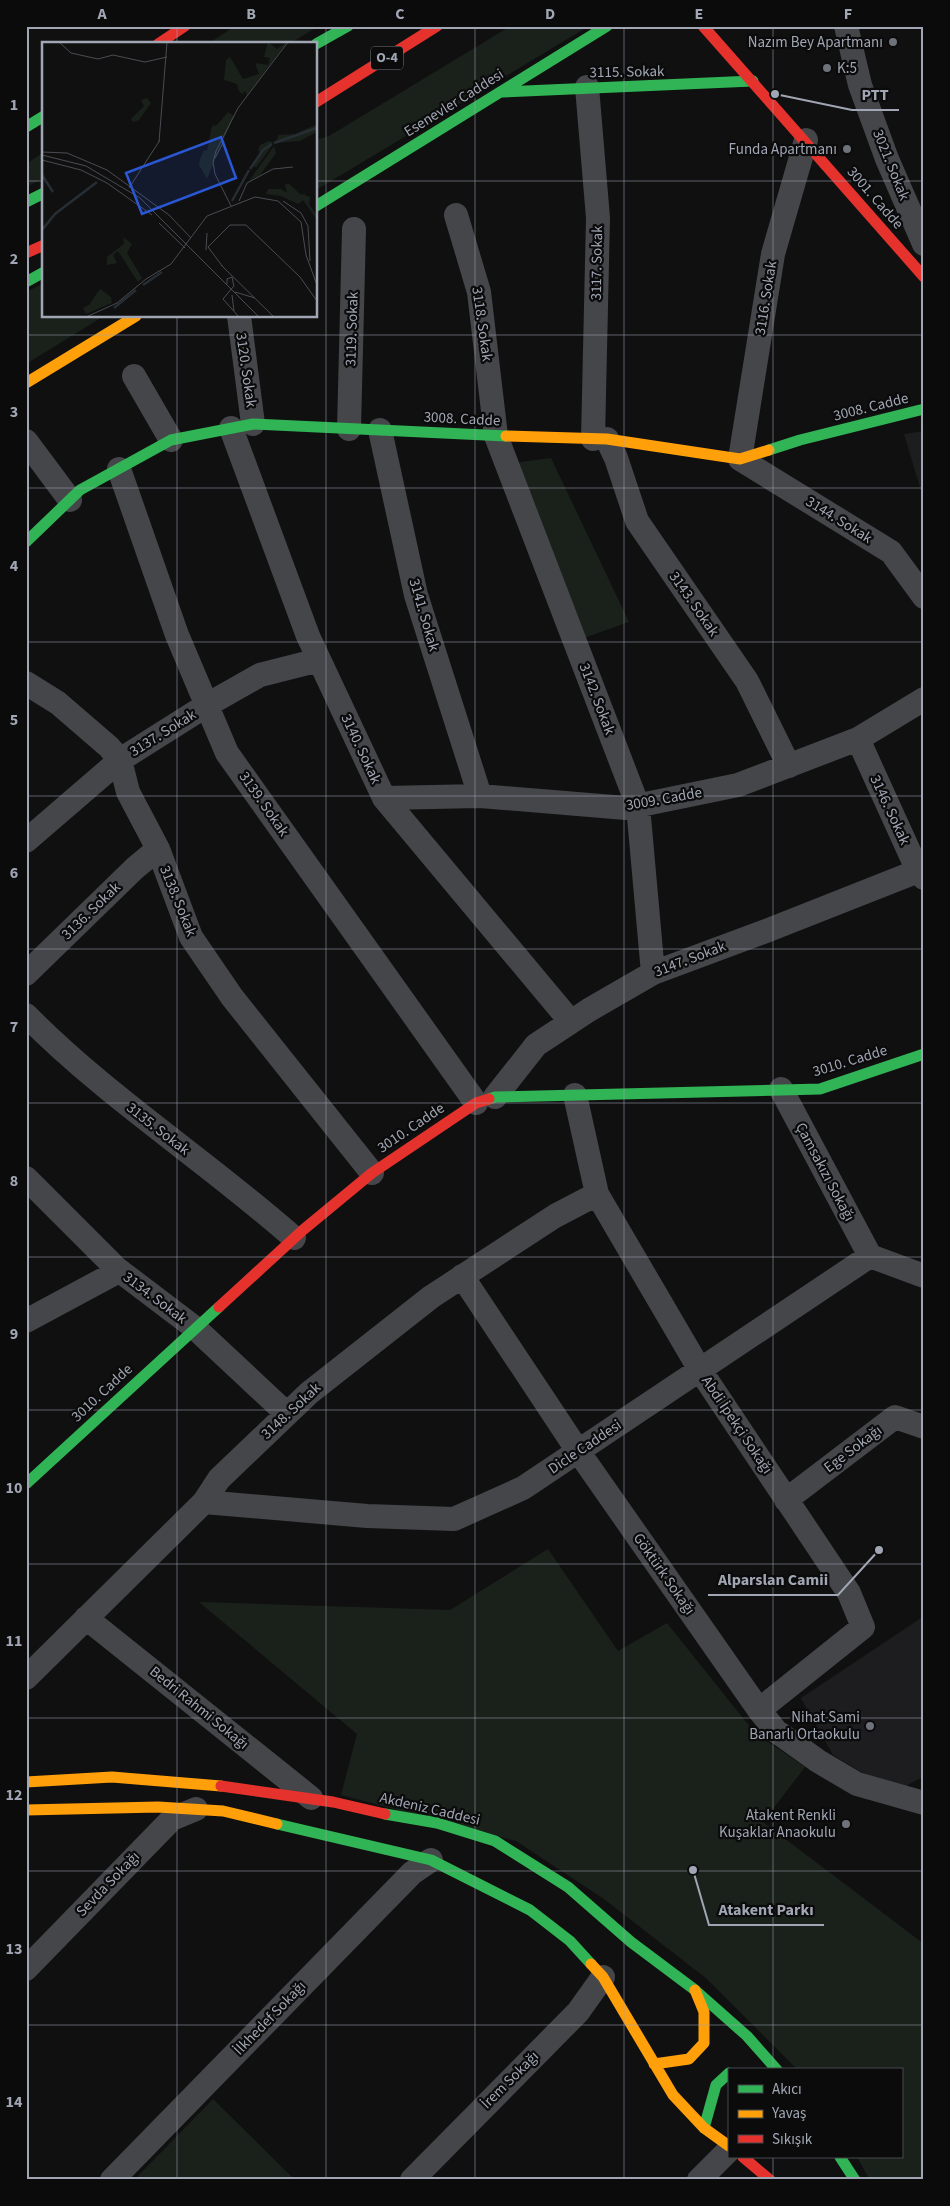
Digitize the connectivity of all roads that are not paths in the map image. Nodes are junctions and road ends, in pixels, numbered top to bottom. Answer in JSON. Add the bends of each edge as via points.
{"nodes":[{"id":1,"x":185,"y":26,"type":"edge"},
{"id":2,"x":343,"y":26,"type":"edge"},
{"id":3,"x":348,"y":26,"type":"edge"},
{"id":4,"x":437,"y":26,"type":"edge"},
{"id":5,"x":607,"y":26,"type":"edge"},
{"id":6,"x":703,"y":26,"type":"edge"},
{"id":7,"x":850,"y":27,"type":"edge"},
{"id":8,"x":161,"y":42,"type":"edge"},
{"id":9,"x":319,"y":43,"type":"edge"},
{"id":10,"x":753,"y":81,"type":"junction"},
{"id":11,"x":587,"y":87,"type":"junction"},
{"id":12,"x":500,"y":92,"type":"junction"},
{"id":13,"x":318,"y":103,"type":"edge"},
{"id":14,"x":42,"y":117,"type":"edge"},
{"id":15,"x":26,"y":128,"type":"edge"},
{"id":16,"x":806,"y":140,"type":"junction"},
{"id":17,"x":42,"y":194,"type":"edge"},
{"id":18,"x":26,"y":202,"type":"edge"},
{"id":19,"x":318,"y":205,"type":"edge"},
{"id":20,"x":456,"y":215,"type":"dead end"},
{"id":21,"x":354,"y":229,"type":"dead end"},
{"id":22,"x":924,"y":244,"type":"edge"},
{"id":23,"x":42,"y":246,"type":"edge"},
{"id":24,"x":26,"y":254,"type":"edge"},
{"id":25,"x":42,"y":273,"type":"edge"},
{"id":26,"x":924,"y":277,"type":"edge"},
{"id":27,"x":26,"y":282,"type":"edge"},
{"id":28,"x":133,"y":318,"type":"edge"},
{"id":29,"x":238,"y":318,"type":"edge"},
{"id":30,"x":134,"y":376,"type":"dead end"},
{"id":31,"x":26,"y":382,"type":"edge"},
{"id":32,"x":924,"y":409,"type":"edge"},
{"id":33,"x":242,"y":426,"type":"junction"},
{"id":34,"x":349,"y":429,"type":"junction"},
{"id":35,"x":380,"y":430,"type":"junction"},
{"id":36,"x":496,"y":436,"type":"junction"},
{"id":37,"x":600,"y":439,"type":"junction"},
{"id":38,"x":172,"y":440,"type":"junction"},
{"id":39,"x":26,"y":441,"type":"edge"},
{"id":40,"x":740,"y":459,"type":"junction"},
{"id":41,"x":119,"y":469,"type":"junction"},
{"id":42,"x":70,"y":500,"type":"junction"},
{"id":43,"x":26,"y":542,"type":"edge"},
{"id":44,"x":924,"y":597,"type":"edge"},
{"id":45,"x":319,"y":660,"type":"junction"},
{"id":46,"x":26,"y":683,"type":"edge"},
{"id":47,"x":924,"y":699,"type":"edge"},
{"id":48,"x":207,"y":705,"type":"junction"},
{"id":49,"x":858,"y":739,"type":"junction"},
{"id":50,"x":120,"y":760,"type":"junction"},
{"id":51,"x":789,"y":766,"type":"junction"},
{"id":52,"x":480,"y":796,"type":"junction"},
{"id":53,"x":384,"y":798,"type":"junction"},
{"id":54,"x":638,"y":806,"type":"junction"},
{"id":55,"x":26,"y":841,"type":"edge"},
{"id":56,"x":158,"y":849,"type":"junction"},
{"id":57,"x":921,"y":875,"type":"edge"},
{"id":58,"x":653,"y":973,"type":"junction"},
{"id":59,"x":26,"y":974,"type":"edge"},
{"id":60,"x":26,"y":1015,"type":"edge"},
{"id":61,"x":571,"y":1022,"type":"junction"},
{"id":62,"x":924,"y":1054,"type":"edge"},
{"id":63,"x":780,"y":1089,"type":"junction"},
{"id":64,"x":575,"y":1095,"type":"junction"},
{"id":65,"x":485,"y":1100,"type":"junction"},
{"id":66,"x":372,"y":1173,"type":"junction"},
{"id":67,"x":26,"y":1178,"type":"edge"},
{"id":68,"x":597,"y":1194,"type":"junction"},
{"id":69,"x":294,"y":1238,"type":"junction"},
{"id":70,"x":870,"y":1256,"type":"junction"},
{"id":71,"x":119,"y":1271,"type":"junction"},
{"id":72,"x":462,"y":1276,"type":"junction"},
{"id":73,"x":924,"y":1276,"type":"edge"},
{"id":74,"x":26,"y":1320,"type":"edge"},
{"id":75,"x":195,"y":1328,"type":"junction"},
{"id":76,"x":700,"y":1370,"type":"junction"},
{"id":77,"x":287,"y":1414,"type":"junction"},
{"id":78,"x":924,"y":1427,"type":"edge"},
{"id":79,"x":578,"y":1451,"type":"junction"},
{"id":80,"x":26,"y":1484,"type":"edge"},
{"id":81,"x":786,"y":1500,"type":"junction"},
{"id":82,"x":204,"y":1502,"type":"junction"},
{"id":83,"x":86,"y":1618,"type":"junction"},
{"id":84,"x":26,"y":1678,"type":"edge"},
{"id":85,"x":759,"y":1710,"type":"junction"},
{"id":86,"x":26,"y":1782,"type":"edge"},
{"id":87,"x":924,"y":1787,"type":"edge"},
{"id":88,"x":899,"y":1797,"type":"junction"},
{"id":89,"x":311,"y":1798,"type":"junction"},
{"id":90,"x":924,"y":1803,"type":"edge"},
{"id":91,"x":196,"y":1809,"type":"junction"},
{"id":92,"x":26,"y":1810,"type":"edge"},
{"id":93,"x":431,"y":1860,"type":"junction"},
{"id":94,"x":26,"y":1969,"type":"edge"},
{"id":95,"x":603,"y":1977,"type":"junction"},
{"id":96,"x":695,"y":1990,"type":"junction"},
{"id":97,"x":754,"y":2063,"type":"dead end"},
{"id":98,"x":654,"y":2064,"type":"junction"},
{"id":99,"x":774,"y":2066,"type":"edge"},
{"id":100,"x":728,"y":2074,"type":"edge"},
{"id":101,"x":704,"y":2128,"type":"junction"},
{"id":102,"x":728,"y":2145,"type":"edge"},
{"id":103,"x":728,"y":2151,"type":"edge"},
{"id":104,"x":744,"y":2158,"type":"edge"},
{"id":105,"x":841,"y":2158,"type":"edge"},
{"id":106,"x":112,"y":2180,"type":"edge"},
{"id":107,"x":412,"y":2180,"type":"edge"},
{"id":108,"x":699,"y":2180,"type":"edge"},
{"id":109,"x":770,"y":2180,"type":"edge"},
{"id":110,"x":855,"y":2180,"type":"edge"}],
"edges":[{"from":1,"to":8,"type":"main road"},
{"from":2,"to":9,"type":"main road"},
{"from":3,"to":9,"type":"main road"},
{"from":4,"to":13,"type":"main road","number":"O-4"},
{"from":5,"to":12,"type":"main road","name":"Esenevler Caddesi"},
{"from":6,"to":10,"type":"main road","name":"3001. Cadde"},
{"from":7,"to":22,"type":"street","name":"3021. Sokak","via":[[860,85],[887,159]]},
{"from":10,"to":11,"type":"main road","name":"3115. Sokak"},
{"from":10,"to":16,"type":"main road","name":"3001. Cadde"},
{"from":11,"to":12,"type":"main road","name":"3115. Sokak"},
{"from":11,"to":37,"type":"street","name":"3117. Sokak","via":[[598,218]]},
{"from":12,"to":19,"type":"main road","name":"Esenevler Caddesi"},
{"from":14,"to":15,"type":"main road"},
{"from":16,"to":26,"type":"main road","name":"3001. Cadde"},
{"from":16,"to":40,"type":"street","name":"3116. Sokak","via":[[773,254]]},
{"from":17,"to":18,"type":"main road"},
{"from":20,"to":36,"type":"street","name":"3118. Sokak","via":[[479,292]]},
{"from":21,"to":34,"type":"street","name":"3119. Sokak"},
{"from":23,"to":24,"type":"main road"},
{"from":25,"to":27,"type":"main road"},
{"from":28,"to":31,"type":"main road"},
{"from":29,"to":33,"type":"street","name":"3120. Sokak"},
{"from":30,"to":38,"type":"street"},
{"from":32,"to":40,"type":"main road","name":"3008. Cadde","via":[[800,440]]},
{"from":33,"to":34,"type":"main road","name":"3008. Cadde"},
{"from":33,"to":38,"type":"main road","name":"3008. Cadde"},
{"from":33,"to":45,"type":"street","name":"3140. Sokak","via":[[308,636]]},
{"from":34,"to":35,"type":"main road","name":"3008. Cadde"},
{"from":35,"to":36,"type":"main road","name":"3008. Cadde"},
{"from":35,"to":52,"type":"street","name":"3141. Sokak","via":[[416,595]]},
{"from":36,"to":37,"type":"main road","name":"3008. Cadde"},
{"from":36,"to":54,"type":"street","name":"3142. Sokak"},
{"from":37,"to":40,"type":"main road","name":"3008. Cadde"},
{"from":37,"to":51,"type":"street","name":"3143. Sokak","via":[[616,458],[637,521],[747,681]]},
{"from":38,"to":41,"type":"main road","name":"3008. Cadde"},
{"from":39,"to":42,"type":"street"},
{"from":40,"to":44,"type":"street","name":"3144. Sokak","via":[[891,552]]},
{"from":41,"to":42,"type":"main road","name":"3008. Cadde","via":[[80,490]]},
{"from":41,"to":48,"type":"street","name":"3139. Sokak","via":[[177,635]]},
{"from":42,"to":43,"type":"main road","name":"3008. Cadde"},
{"from":45,"to":48,"type":"street","name":"3137. Sokak","via":[[260,675]]},
{"from":45,"to":53,"type":"street","name":"3140. Sokak"},
{"from":46,"to":50,"type":"street","name":"3138. Sokak","via":[[58,703]]},
{"from":47,"to":49,"type":"street","name":"3009. Cadde"},
{"from":48,"to":50,"type":"street","name":"3137. Sokak"},
{"from":48,"to":65,"type":"street","name":"3139. Sokak","via":[[228,752]]},
{"from":49,"to":51,"type":"street","name":"3009. Cadde"},
{"from":49,"to":57,"type":"street","name":"3146. Sokak"},
{"from":50,"to":55,"type":"street","name":"3137. Sokak"},
{"from":50,"to":56,"type":"street","name":"3138. Sokak","via":[[128,792]]},
{"from":51,"to":54,"type":"street","name":"3009. Cadde","via":[[738,785]]},
{"from":52,"to":53,"type":"street","name":"3009. Cadde"},
{"from":52,"to":54,"type":"street","name":"3009. Cadde","via":[[626,808]]},
{"from":53,"to":61,"type":"street","name":"3140. Sokak"},
{"from":54,"to":58,"type":"street","name":"3142. Sokak"},
{"from":56,"to":59,"type":"street","name":"3136. Sokak"},
{"from":56,"to":66,"type":"street","name":"3138. Sokak","via":[[191,937],[232,997]]},
{"from":57,"to":58,"type":"street","name":"3147. Sokak"},
{"from":58,"to":61,"type":"street","name":"3147. Sokak"},
{"from":60,"to":69,"type":"street","name":"3135. Sokak","via":[[128,1107],[264,1211]]},
{"from":61,"to":65,"type":"street","name":"3147. Sokak","via":[[536,1045]]},
{"from":62,"to":63,"type":"main road","name":"3010. Cadde","via":[[820,1089]]},
{"from":63,"to":64,"type":"main road","name":"3010. Cadde"},
{"from":63,"to":70,"type":"street","name":"Çamsakızı Sokağı"},
{"from":64,"to":65,"type":"main road","name":"3010. Cadde"},
{"from":64,"to":68,"type":"street","name":"Abdi İpekçi Sokağı"},
{"from":65,"to":66,"type":"main road","name":"3010. Cadde"},
{"from":66,"to":69,"type":"main road","name":"3010. Cadde"},
{"from":67,"to":71,"type":"street","name":"3134. Sokak"},
{"from":68,"to":72,"type":"street","name":"3148. Sokak","via":[[555,1216]]},
{"from":68,"to":76,"type":"street","name":"Abdi İpekçi Sokağı"},
{"from":69,"to":75,"type":"main road","name":"3010. Cadde"},
{"from":70,"to":73,"type":"street"},
{"from":70,"to":76,"type":"street","name":"Dicle Caddesi"},
{"from":71,"to":74,"type":"street"},
{"from":71,"to":75,"type":"street","name":"3134. Sokak"},
{"from":72,"to":77,"type":"street","name":"3148. Sokak","via":[[352,1359]]},
{"from":72,"to":79,"type":"street","name":"Göktürk Sokağı"},
{"from":75,"to":77,"type":"street","name":"3134. Sokak"},
{"from":75,"to":80,"type":"main road","name":"3010. Cadde"},
{"from":76,"to":79,"type":"street","name":"Dicle Caddesi"},
{"from":76,"to":81,"type":"street","name":"Abdi İpekçi Sokağı"},
{"from":77,"to":82,"type":"street","name":"3148. Sokak","via":[[219,1480]]},
{"from":78,"to":81,"type":"street","name":"Ege Sokağı","via":[[895,1417]]},
{"from":79,"to":82,"type":"street","name":"Dicle Caddesi","via":[[523,1488],[454,1519],[367,1516]]},
{"from":79,"to":85,"type":"street","name":"Göktürk Sokağı"},
{"from":81,"to":85,"type":"street","name":"Abdi İpekçi Sokağı","via":[[849,1593],[863,1627]]},
{"from":82,"to":83,"type":"street","name":"3148. Sokak"},
{"from":83,"to":84,"type":"street","name":"3148. Sokak"},
{"from":83,"to":89,"type":"street","name":"Bedri Rahmi Sokağı"},
{"from":85,"to":88,"type":"street","name":"Göktürk Sokağı","via":[[776,1731],[818,1762],[857,1784]]},
{"from":86,"to":89,"type":"main road","name":"Akdeniz Caddesi","via":[[112,1777],[234,1787]]},
{"from":87,"to":88,"type":"street"},
{"from":88,"to":90,"type":"street","name":"Göktürk Sokağı"},
{"from":89,"to":96,"type":"main road","name":"Akdeniz Caddesi","via":[[437,1823],[495,1841],[568,1887],[631,1942]]},
{"from":91,"to":92,"type":"main road"},
{"from":91,"to":93,"type":"main road","via":[[223,1811]]},
{"from":91,"to":94,"type":"street","name":"Sevda Sokağı","via":[[172,1819]]},
{"from":93,"to":95,"type":"main road","via":[[530,1910],[570,1941]]},
{"from":93,"to":106,"type":"street","name":"İlkhedef Sokağı","via":[[412,1874]]},
{"from":95,"to":98,"type":"main road"},
{"from":95,"to":107,"type":"street","name":"İrem Sokağı","via":[[578,2012]]},
{"from":96,"to":98,"type":"main road","via":[[704,2012],[704,2043],[689,2059]]},
{"from":96,"to":99,"type":"main road","name":"Akdeniz Caddesi","via":[[747,2036]]},
{"from":97,"to":99,"type":"main road"},
{"from":98,"to":101,"type":"main road","via":[[673,2095]]},
{"from":100,"to":101,"type":"main road","via":[[716,2085]]},
{"from":101,"to":102,"type":"main road"},
{"from":103,"to":108,"type":"street"},
{"from":104,"to":109,"type":"main road"},
{"from":105,"to":110,"type":"main road"}]}
